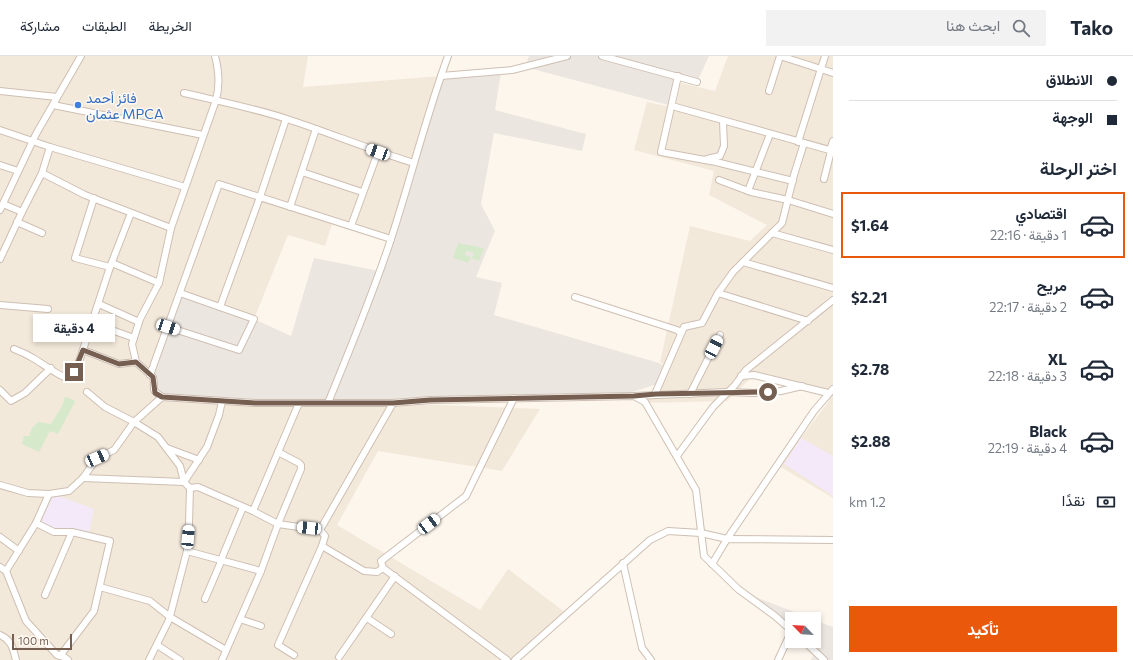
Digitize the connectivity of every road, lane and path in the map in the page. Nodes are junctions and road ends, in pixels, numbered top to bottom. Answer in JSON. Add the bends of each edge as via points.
{"nodes":[{"id":1,"x":81,"y":56,"type":"edge"},
{"id":2,"x":215,"y":56,"type":"edge"},
{"id":3,"x":448,"y":56,"type":"edge"},
{"id":4,"x":544,"y":56,"type":"edge"},
{"id":5,"x":567,"y":56,"type":"edge"},
{"id":6,"x":602,"y":56,"type":"edge"},
{"id":7,"x":780,"y":56,"type":"edge"},
{"id":8,"x":825,"y":56,"type":"edge"},
{"id":9,"x":541,"y":63,"type":"junction"},
{"id":10,"x":821,"y":69,"type":"junction"},
{"id":11,"x":833,"y":73,"type":"edge"},
{"id":12,"x":441,"y":76,"type":"junction"},
{"id":13,"x":678,"y":76,"type":"junction"},
{"id":14,"x":697,"y":82,"type":"dead end"},
{"id":15,"x":769,"y":91,"type":"dead end"},
{"id":16,"x":0,"y":92,"type":"edge"},
{"id":17,"x":184,"y":93,"type":"dead end"},
{"id":18,"x":57,"y":97,"type":"junction"},
{"id":19,"x":216,"y":100,"type":"junction"},
{"id":20,"x":53,"y":105,"type":"junction"},
{"id":21,"x":672,"y":106,"type":"junction"},
{"id":22,"x":286,"y":118,"type":"junction"},
{"id":23,"x":723,"y":121,"type":"junction"},
{"id":24,"x":316,"y":129,"type":"junction"},
{"id":25,"x":0,"y":130,"type":"edge"},
{"id":26,"x":770,"y":134,"type":"junction"},
{"id":27,"x":203,"y":135,"type":"junction"},
{"id":28,"x":32,"y":140,"type":"junction"},
{"id":29,"x":833,"y":141,"type":"edge"},
{"id":30,"x":801,"y":142,"type":"junction"},
{"id":31,"x":50,"y":146,"type":"junction"},
{"id":32,"x":831,"y":151,"type":"edge"},
{"id":33,"x":378,"y":152,"type":"junction"},
{"id":34,"x":705,"y":160,"type":"junction"},
{"id":35,"x":414,"y":163,"type":"junction"},
{"id":36,"x":0,"y":165,"type":"edge"},
{"id":37,"x":18,"y":171,"type":"junction"},
{"id":38,"x":755,"y":171,"type":"junction"},
{"id":39,"x":302,"y":172,"type":"junction"},
{"id":40,"x":42,"y":173,"type":"junction"},
{"id":41,"x":824,"y":179,"type":"dead end"},
{"id":42,"x":719,"y":180,"type":"dead end"},
{"id":43,"x":793,"y":181,"type":"junction"},
{"id":44,"x":185,"y":187,"type":"junction"},
{"id":45,"x":748,"y":190,"type":"junction"},
{"id":46,"x":362,"y":192,"type":"junction"},
{"id":47,"x":260,"y":197,"type":"junction"},
{"id":48,"x":94,"y":198,"type":"junction"},
{"id":49,"x":788,"y":200,"type":"junction"},
{"id":50,"x":3,"y":204,"type":"junction"},
{"id":51,"x":290,"y":207,"type":"junction"},
{"id":52,"x":0,"y":210,"type":"edge"},
{"id":53,"x":22,"y":212,"type":"junction"},
{"id":54,"x":131,"y":213,"type":"junction"},
{"id":55,"x":833,"y":214,"type":"edge"},
{"id":56,"x":17,"y":222,"type":"junction"},
{"id":57,"x":350,"y":226,"type":"junction"},
{"id":58,"x":171,"y":228,"type":"junction"},
{"id":59,"x":772,"y":233,"type":"junction"},
{"id":60,"x":42,"y":234,"type":"dead end"},
{"id":61,"x":391,"y":239,"type":"junction"},
{"id":62,"x":833,"y":250,"type":"edge"},
{"id":63,"x":0,"y":259,"type":"edge"},
{"id":64,"x":743,"y":262,"type":"junction"},
{"id":65,"x":111,"y":265,"type":"junction"},
{"id":66,"x":159,"y":283,"type":"junction"},
{"id":67,"x":833,"y":288,"type":"edge"},
{"id":68,"x":180,"y":293,"type":"junction"},
{"id":69,"x":718,"y":293,"type":"junction"},
{"id":70,"x":574,"y":297,"type":"dead end"},
{"id":71,"x":833,"y":300,"type":"edge"},
{"id":72,"x":99,"y":304,"type":"junction"},
{"id":73,"x":0,"y":305,"type":"edge"},
{"id":74,"x":220,"y":307,"type":"junction"},
{"id":75,"x":48,"y":309,"type":"dead end"},
{"id":76,"x":808,"y":321,"type":"junction"},
{"id":77,"x":139,"y":322,"type":"junction"},
{"id":78,"x":92,"y":323,"type":"junction"},
{"id":79,"x":168,"y":327,"type":"junction"},
{"id":80,"x":681,"y":334,"type":"junction"},
{"id":81,"x":720,"y":335,"type":"dead end"},
{"id":82,"x":134,"y":338,"type":"junction"},
{"id":83,"x":14,"y":349,"type":"dead end"},
{"id":84,"x":83,"y":350,"type":"junction"},
{"id":85,"x":136,"y":362,"type":"junction"},
{"id":86,"x":51,"y":368,"type":"junction"},
{"id":87,"x":150,"y":375,"type":"junction"},
{"id":88,"x":741,"y":376,"type":"junction"},
{"id":89,"x":802,"y":386,"type":"junction"},
{"id":90,"x":0,"y":390,"type":"edge"},
{"id":91,"x":831,"y":390,"type":"edge"},
{"id":92,"x":87,"y":392,"type":"dead end"},
{"id":93,"x":727,"y":392,"type":"junction"},
{"id":94,"x":656,"y":394,"type":"junction"},
{"id":95,"x":690,"y":394,"type":"junction"},
{"id":96,"x":634,"y":396,"type":"junction"},
{"id":97,"x":162,"y":397,"type":"junction"},
{"id":98,"x":514,"y":398,"type":"junction"},
{"id":99,"x":222,"y":401,"type":"junction"},
{"id":100,"x":299,"y":403,"type":"junction"},
{"id":101,"x":328,"y":403,"type":"junction"},
{"id":102,"x":393,"y":403,"type":"junction"},
{"id":103,"x":134,"y":422,"type":"junction"},
{"id":104,"x":168,"y":448,"type":"junction"},
{"id":105,"x":278,"y":452,"type":"junction"},
{"id":106,"x":677,"y":456,"type":"junction"},
{"id":107,"x":199,"y":460,"type":"junction"},
{"id":108,"x":83,"y":478,"type":"junction"},
{"id":109,"x":184,"y":482,"type":"junction"},
{"id":110,"x":0,"y":485,"type":"edge"},
{"id":111,"x":190,"y":488,"type":"junction"},
{"id":112,"x":49,"y":494,"type":"junction"},
{"id":113,"x":243,"y":506,"type":"junction"},
{"id":114,"x":253,"y":511,"type":"junction"},
{"id":115,"x":36,"y":523,"type":"junction"},
{"id":116,"x":278,"y":524,"type":"junction"},
{"id":117,"x":320,"y":530,"type":"junction"},
{"id":118,"x":72,"y":532,"type":"junction"},
{"id":119,"x":701,"y":533,"type":"junction"},
{"id":120,"x":0,"y":537,"type":"edge"},
{"id":121,"x":728,"y":539,"type":"junction"},
{"id":122,"x":833,"y":540,"type":"edge"},
{"id":123,"x":322,"y":546,"type":"junction"},
{"id":124,"x":19,"y":551,"type":"junction"},
{"id":125,"x":187,"y":551,"type":"junction"},
{"id":126,"x":221,"y":560,"type":"junction"},
{"id":127,"x":624,"y":564,"type":"junction"},
{"id":128,"x":712,"y":564,"type":"junction"},
{"id":129,"x":0,"y":567,"type":"edge"},
{"id":130,"x":383,"y":568,"type":"junction"},
{"id":131,"x":6,"y":571,"type":"junction"},
{"id":132,"x":261,"y":571,"type":"junction"},
{"id":133,"x":395,"y":576,"type":"junction"},
{"id":134,"x":100,"y":587,"type":"junction"},
{"id":135,"x":45,"y":595,"type":"dead end"},
{"id":136,"x":205,"y":599,"type":"dead end"},
{"id":137,"x":170,"y":617,"type":"junction"},
{"id":138,"x":366,"y":618,"type":"junction"},
{"id":139,"x":240,"y":619,"type":"junction"},
{"id":140,"x":785,"y":625,"type":"edge"},
{"id":141,"x":261,"y":626,"type":"dead end"},
{"id":142,"x":391,"y":634,"type":"dead end"},
{"id":143,"x":0,"y":635,"type":"edge"},
{"id":144,"x":157,"y":645,"type":"junction"},
{"id":145,"x":785,"y":646,"type":"edge"},
{"id":146,"x":811,"y":648,"type":"edge"},
{"id":147,"x":226,"y":650,"type":"junction"},
{"id":148,"x":294,"y":655,"type":"dead end"},
{"id":149,"x":60,"y":656,"type":"junction"},
{"id":150,"x":339,"y":657,"type":"dead end"},
{"id":151,"x":16,"y":660,"type":"edge"},
{"id":152,"x":68,"y":660,"type":"edge"},
{"id":153,"x":149,"y":660,"type":"edge"},
{"id":154,"x":180,"y":660,"type":"edge"},
{"id":155,"x":222,"y":660,"type":"edge"},
{"id":156,"x":507,"y":660,"type":"edge"},
{"id":157,"x":515,"y":660,"type":"edge"},
{"id":158,"x":651,"y":660,"type":"edge"},
{"id":159,"x":778,"y":660,"type":"edge"},
{"id":160,"x":824,"y":660,"type":"edge"}],
"edges":[{"from":1,"to":18,"type":"street"},
{"from":2,"to":19,"type":"street","via":[[219,76]]},
{"from":3,"to":12,"type":"street"},
{"from":4,"to":9,"type":"street"},
{"from":5,"to":9,"type":"street"},
{"from":6,"to":13,"type":"street"},
{"from":7,"to":10,"type":"street"},
{"from":7,"to":15,"type":"street"},
{"from":8,"to":10,"type":"street"},
{"from":9,"to":12,"type":"street","via":[[512,70]]},
{"from":10,"to":11,"type":"street"},
{"from":10,"to":30,"type":"street"},
{"from":12,"to":35,"type":"street"},
{"from":13,"to":14,"type":"street"},
{"from":13,"to":21,"type":"street"},
{"from":16,"to":18,"type":"street"},
{"from":17,"to":19,"type":"street"},
{"from":18,"to":20,"type":"street"},
{"from":19,"to":22,"type":"street"},
{"from":19,"to":27,"type":"street"},
{"from":20,"to":27,"type":"street"},
{"from":20,"to":28,"type":"street"},
{"from":21,"to":23,"type":"street"},
{"from":21,"to":34,"type":"street","via":[[662,152]]},
{"from":22,"to":24,"type":"street"},
{"from":22,"to":47,"type":"street"},
{"from":23,"to":26,"type":"street"},
{"from":23,"to":34,"type":"street","via":[[724,146],[720,156]]},
{"from":24,"to":33,"type":"street"},
{"from":24,"to":39,"type":"street"},
{"from":25,"to":28,"type":"street"},
{"from":26,"to":30,"type":"street"},
{"from":26,"to":38,"type":"street"},
{"from":27,"to":44,"type":"street"},
{"from":28,"to":31,"type":"street"},
{"from":28,"to":37,"type":"street"},
{"from":29,"to":32,"type":"street"},
{"from":30,"to":32,"type":"street"},
{"from":30,"to":43,"type":"street"},
{"from":31,"to":40,"type":"street"},
{"from":31,"to":44,"type":"street"},
{"from":32,"to":41,"type":"street"},
{"from":33,"to":35,"type":"street"},
{"from":33,"to":46,"type":"street"},
{"from":34,"to":38,"type":"street"},
{"from":35,"to":61,"type":"street"},
{"from":36,"to":37,"type":"street"},
{"from":37,"to":50,"type":"street"},
{"from":38,"to":43,"type":"street"},
{"from":38,"to":45,"type":"street"},
{"from":39,"to":46,"type":"street"},
{"from":39,"to":51,"type":"street"},
{"from":40,"to":48,"type":"street"},
{"from":40,"to":53,"type":"street"},
{"from":42,"to":45,"type":"street"},
{"from":43,"to":49,"type":"street"},
{"from":44,"to":58,"type":"street"},
{"from":45,"to":49,"type":"street"},
{"from":46,"to":57,"type":"street"},
{"from":47,"to":51,"type":"street"},
{"from":47,"to":68,"type":"street","via":[[219,184]]},
{"from":47,"to":74,"type":"street"},
{"from":48,"to":54,"type":"street"},
{"from":48,"to":65,"type":"street","via":[[74,258]]},
{"from":49,"to":55,"type":"street"},
{"from":49,"to":59,"type":"street","via":[[782,223]]},
{"from":50,"to":52,"type":"street"},
{"from":50,"to":53,"type":"street"},
{"from":51,"to":57,"type":"street"},
{"from":53,"to":56,"type":"street"},
{"from":54,"to":58,"type":"street"},
{"from":54,"to":65,"type":"street"},
{"from":56,"to":60,"type":"street"},
{"from":56,"to":63,"type":"street"},
{"from":57,"to":61,"type":"street"},
{"from":58,"to":66,"type":"street"},
{"from":59,"to":62,"type":"street"},
{"from":59,"to":64,"type":"street"},
{"from":61,"to":101,"type":"street"},
{"from":64,"to":67,"type":"street"},
{"from":64,"to":69,"type":"street"},
{"from":65,"to":66,"type":"street"},
{"from":65,"to":72,"type":"street"},
{"from":66,"to":77,"type":"street"},
{"from":68,"to":74,"type":"street"},
{"from":68,"to":79,"type":"street"},
{"from":69,"to":76,"type":"street"},
{"from":69,"to":80,"type":"street","via":[[702,323],[684,327]]},
{"from":70,"to":80,"type":"street","via":[[677,330]]},
{"from":71,"to":76,"type":"street"},
{"from":72,"to":77,"type":"street"},
{"from":72,"to":78,"type":"street"},
{"from":73,"to":75,"type":"street"},
{"from":74,"to":79,"type":"street","via":[[254,319],[239,350]]},
{"from":76,"to":88,"type":"street"},
{"from":77,"to":82,"type":"street"},
{"from":78,"to":82,"type":"street"},
{"from":78,"to":84,"type":"street"},
{"from":79,"to":87,"type":"street"},
{"from":80,"to":94,"type":"street"},
{"from":81,"to":95,"type":"street"},
{"from":82,"to":85,"type":"street","via":[[132,344]]},
{"from":83,"to":86,"type":"street"},
{"from":84,"to":85,"type":"street","via":[[119,364]]},
{"from":84,"to":86,"type":"street","via":[[73,374],[69,377],[62,377]]},
{"from":85,"to":87,"type":"street"},
{"from":86,"to":90,"type":"street","via":[[25,393],[11,401]]},
{"from":87,"to":97,"type":"street","via":[[154,381],[155,393]]},
{"from":88,"to":89,"type":"street","via":[[754,375]]},
{"from":88,"to":93,"type":"street","via":[[736,385]]},
{"from":89,"to":91,"type":"street"},
{"from":89,"to":93,"type":"street","via":[[781,391]]},
{"from":91,"to":121,"type":"street","via":[[814,411]]},
{"from":92,"to":103,"type":"street","via":[[105,407]]},
{"from":93,"to":95,"type":"street"},
{"from":93,"to":106,"type":"street","via":[[713,406]]},
{"from":94,"to":95,"type":"street"},
{"from":94,"to":96,"type":"street"},
{"from":96,"to":98,"type":"street"},
{"from":96,"to":106,"type":"street","via":[[645,402]]},
{"from":97,"to":99,"type":"street"},
{"from":97,"to":103,"type":"street"},
{"from":98,"to":102,"type":"street"},
{"from":98,"to":130,"type":"street","via":[[466,496],[381,561]]},
{"from":99,"to":100,"type":"street"},
{"from":99,"to":107,"type":"street","via":[[207,447]]},
{"from":100,"to":101,"type":"street"},
{"from":100,"to":105,"type":"street"},
{"from":101,"to":102,"type":"street"},
{"from":102,"to":117,"type":"street"},
{"from":103,"to":104,"type":"street","via":[[158,437]]},
{"from":103,"to":108,"type":"street","via":[[114,450],[97,458]]},
{"from":104,"to":107,"type":"street"},
{"from":104,"to":109,"type":"street","via":[[180,466]]},
{"from":105,"to":114,"type":"street"},
{"from":105,"to":116,"type":"street","via":[[301,466]]},
{"from":106,"to":119,"type":"street","via":[[696,490]]},
{"from":107,"to":109,"type":"street"},
{"from":108,"to":109,"type":"street"},
{"from":108,"to":112,"type":"street","via":[[70,490]]},
{"from":109,"to":111,"type":"street"},
{"from":110,"to":112,"type":"street","via":[[28,493]]},
{"from":111,"to":113,"type":"street","via":[[198,487]]},
{"from":111,"to":125,"type":"street"},
{"from":112,"to":115,"type":"street"},
{"from":113,"to":114,"type":"street"},
{"from":113,"to":126,"type":"street"},
{"from":114,"to":116,"type":"street"},
{"from":115,"to":118,"type":"street","via":[[54,532]]},
{"from":115,"to":124,"type":"street"},
{"from":116,"to":117,"type":"street"},
{"from":116,"to":132,"type":"street"},
{"from":117,"to":123,"type":"street","via":[[325,536]]},
{"from":118,"to":134,"type":"street","via":[[110,541]]},
{"from":118,"to":135,"type":"street"},
{"from":119,"to":121,"type":"street"},
{"from":119,"to":127,"type":"street","via":[[668,531],[650,540]]},
{"from":119,"to":128,"type":"street","via":[[704,556]]},
{"from":120,"to":124,"type":"street"},
{"from":121,"to":122,"type":"street"},
{"from":121,"to":128,"type":"street"},
{"from":123,"to":130,"type":"street","via":[[364,571],[377,572]]},
{"from":123,"to":148,"type":"street","via":[[278,645]]},
{"from":124,"to":131,"type":"street"},
{"from":125,"to":126,"type":"street"},
{"from":125,"to":137,"type":"street"},
{"from":126,"to":132,"type":"street"},
{"from":126,"to":136,"type":"street"},
{"from":127,"to":157,"type":"street"},
{"from":127,"to":158,"type":"street","via":[[642,648]]},
{"from":128,"to":140,"type":"street","via":[[738,590]]},
{"from":129,"to":131,"type":"street"},
{"from":130,"to":133,"type":"street"},
{"from":131,"to":149,"type":"street","via":[[26,621],[56,655]]},
{"from":132,"to":139,"type":"street"},
{"from":133,"to":138,"type":"street"},
{"from":133,"to":156,"type":"street"},
{"from":134,"to":137,"type":"street","via":[[150,600]]},
{"from":134,"to":149,"type":"street","via":[[94,611]]},
{"from":137,"to":144,"type":"street"},
{"from":137,"to":147,"type":"street"},
{"from":138,"to":142,"type":"street"},
{"from":138,"to":150,"type":"street"},
{"from":139,"to":141,"type":"street"},
{"from":139,"to":147,"type":"street"},
{"from":143,"to":151,"type":"street","via":[[12,644]]},
{"from":144,"to":153,"type":"street"},
{"from":144,"to":154,"type":"street"},
{"from":145,"to":159,"type":"street"},
{"from":146,"to":160,"type":"street"},
{"from":147,"to":155,"type":"street"},
{"from":149,"to":152,"type":"street"}]}
